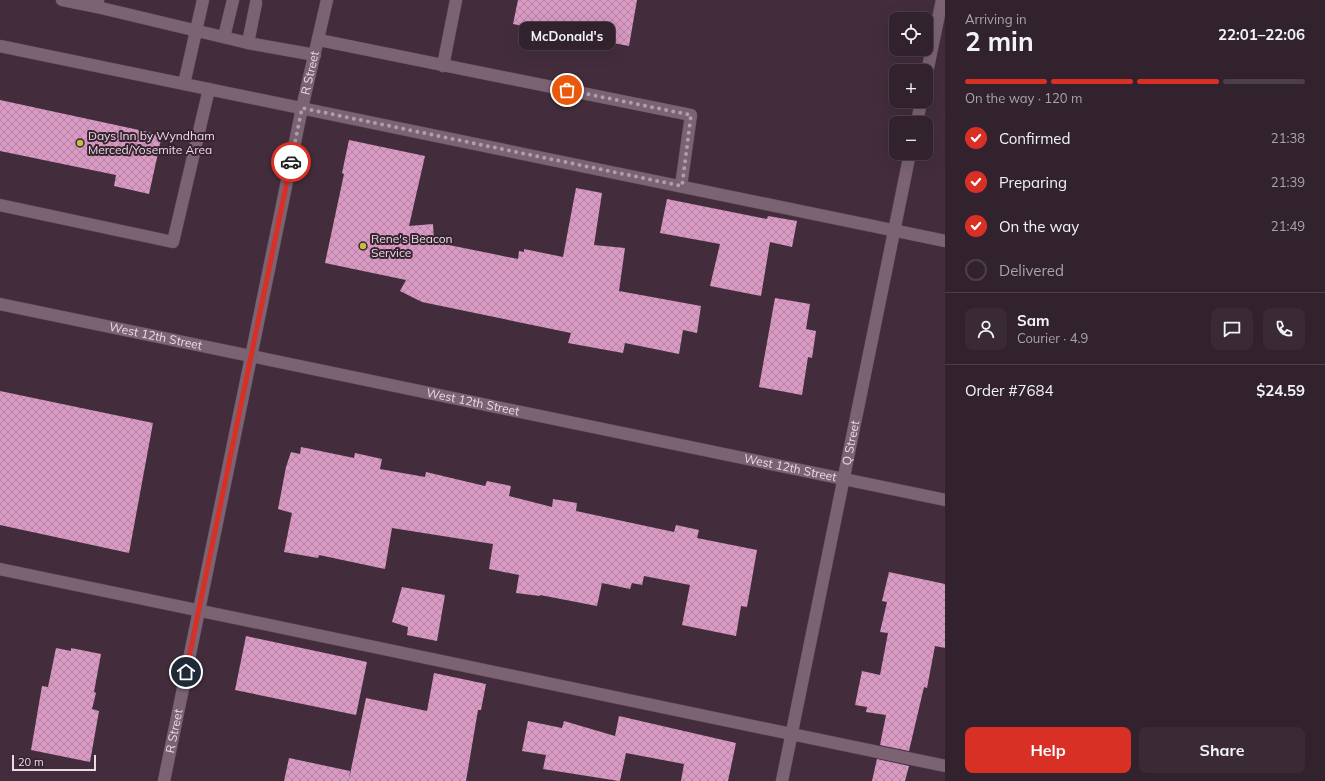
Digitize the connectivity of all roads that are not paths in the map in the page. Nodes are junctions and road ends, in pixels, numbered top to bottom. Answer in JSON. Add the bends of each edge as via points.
{"nodes":[{"id":1,"x":62,"y":0,"type":"edge"},
{"id":2,"x":203,"y":0,"type":"edge"},
{"id":3,"x":233,"y":0,"type":"edge"},
{"id":4,"x":327,"y":0,"type":"edge"},
{"id":5,"x":456,"y":0,"type":"edge"},
{"id":6,"x":942,"y":0,"type":"edge"},
{"id":7,"x":98,"y":3,"type":"edge"},
{"id":8,"x":256,"y":3,"type":"dead end"},
{"id":9,"x":196,"y":31,"type":"junction"},
{"id":10,"x":224,"y":37,"type":"junction"},
{"id":11,"x":319,"y":40,"type":"junction"},
{"id":12,"x":248,"y":43,"type":"junction"},
{"id":13,"x":0,"y":46,"type":"edge"},
{"id":14,"x":315,"y":55,"type":"junction"},
{"id":15,"x":929,"y":64,"type":"edge"},
{"id":16,"x":443,"y":66,"type":"junction"},
{"id":17,"x":184,"y":84,"type":"junction"},
{"id":18,"x":209,"y":89,"type":"junction"},
{"id":19,"x":302,"y":108,"type":"junction"},
{"id":20,"x":909,"y":160,"type":"edge"},
{"id":21,"x":682,"y":186,"type":"junction"},
{"id":22,"x":0,"y":205,"type":"edge"},
{"id":23,"x":895,"y":230,"type":"junction"},
{"id":24,"x":945,"y":241,"type":"edge"},
{"id":25,"x":0,"y":304,"type":"edge"},
{"id":26,"x":251,"y":357,"type":"junction"},
{"id":27,"x":844,"y":480,"type":"junction"},
{"id":28,"x":945,"y":500,"type":"edge"},
{"id":29,"x":0,"y":569,"type":"edge"},
{"id":30,"x":199,"y":610,"type":"junction"},
{"id":31,"x":792,"y":734,"type":"junction"},
{"id":32,"x":945,"y":766,"type":"edge"},
{"id":33,"x":164,"y":781,"type":"edge"},
{"id":34,"x":782,"y":781,"type":"edge"}],
"edges":[{"from":1,"to":7,"type":"street"},
{"from":2,"to":9,"type":"street"},
{"from":3,"to":10,"type":"street"},
{"from":4,"to":11,"type":"street","name":"R Street"},
{"from":5,"to":16,"type":"street"},
{"from":6,"to":15,"type":"street"},
{"from":7,"to":9,"type":"street"},
{"from":8,"to":12,"type":"street"},
{"from":9,"to":10,"type":"street"},
{"from":9,"to":17,"type":"street"},
{"from":10,"to":12,"type":"street"},
{"from":11,"to":14,"type":"street","name":"R Street"},
{"from":11,"to":16,"type":"street"},
{"from":12,"to":14,"type":"street"},
{"from":13,"to":17,"type":"street"},
{"from":14,"to":19,"type":"street","name":"R Street"},
{"from":16,"to":21,"type":"street","via":[[691,115]]},
{"from":17,"to":18,"type":"street"},
{"from":18,"to":19,"type":"street"},
{"from":18,"to":22,"type":"street","via":[[173,242]]},
{"from":19,"to":21,"type":"street"},
{"from":19,"to":26,"type":"street","name":"R Street"},
{"from":20,"to":23,"type":"street","name":"Q Street"},
{"from":21,"to":23,"type":"street"},
{"from":23,"to":24,"type":"street"},
{"from":23,"to":27,"type":"street","name":"Q Street"},
{"from":25,"to":26,"type":"street","name":"West 12th Street"},
{"from":26,"to":27,"type":"street","name":"West 12th Street"},
{"from":26,"to":30,"type":"street","name":"R Street"},
{"from":27,"to":28,"type":"street","name":"West 12th Street"},
{"from":27,"to":31,"type":"street","name":"Q Street"},
{"from":29,"to":30,"type":"street"},
{"from":30,"to":31,"type":"street"},
{"from":30,"to":33,"type":"street","name":"R Street"},
{"from":31,"to":32,"type":"street"},
{"from":31,"to":34,"type":"street","name":"Q Street"}]}
